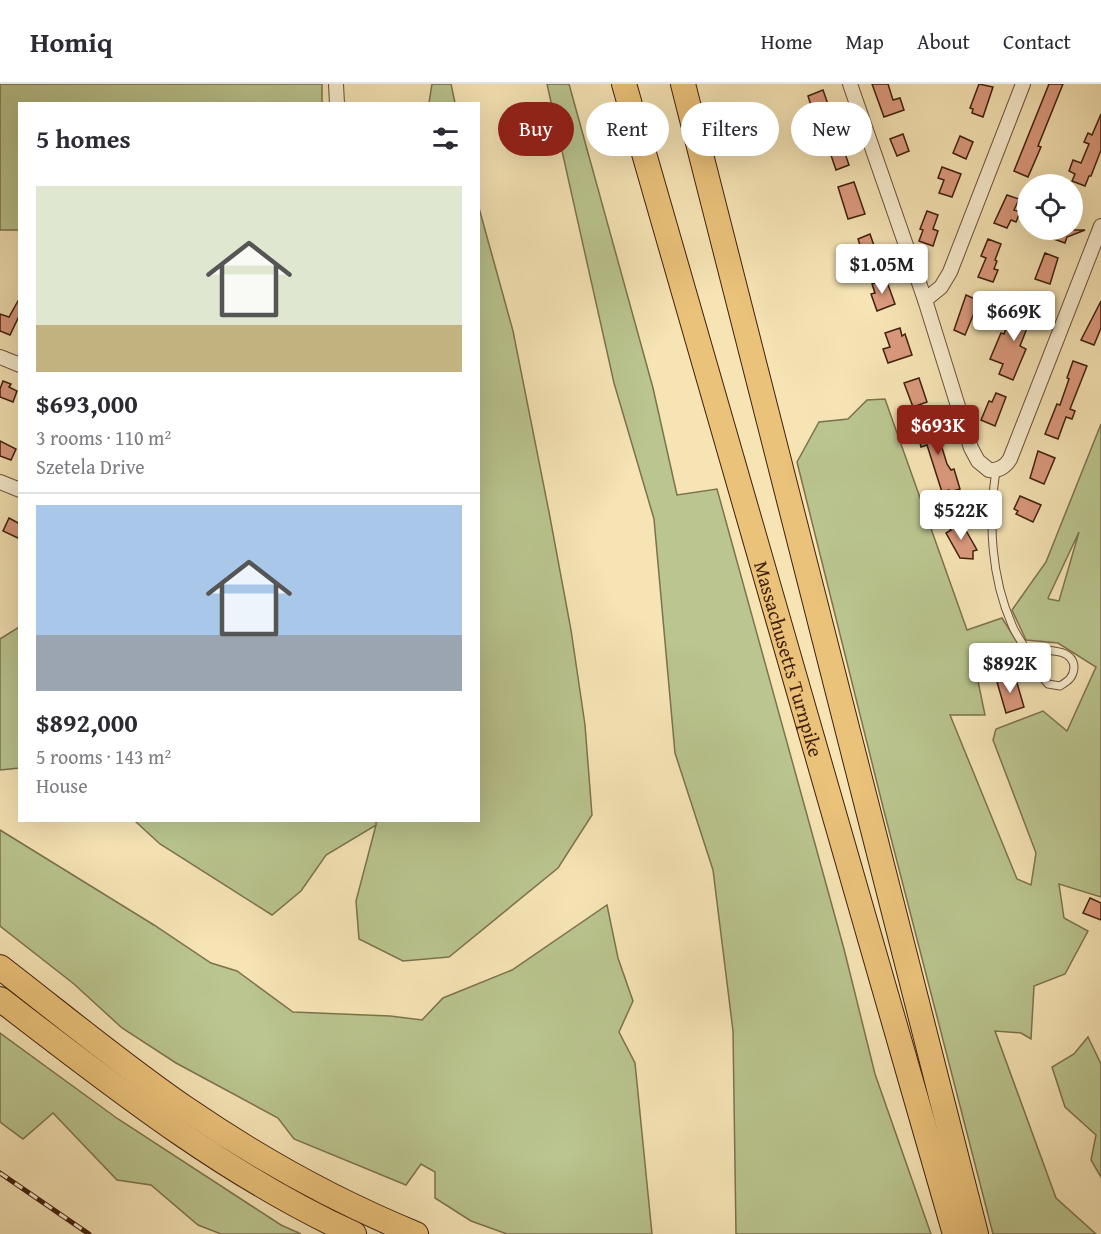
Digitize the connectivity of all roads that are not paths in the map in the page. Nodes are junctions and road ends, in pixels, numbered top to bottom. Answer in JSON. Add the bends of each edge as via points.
{"nodes":[{"id":1,"x":336,"y":84,"type":"edge"},
{"id":2,"x":624,"y":84,"type":"edge"},
{"id":3,"x":682,"y":84,"type":"edge"},
{"id":4,"x":850,"y":84,"type":"edge"},
{"id":5,"x":1023,"y":84,"type":"edge"},
{"id":6,"x":337,"y":102,"type":"edge"},
{"id":7,"x":1101,"y":226,"type":"edge"},
{"id":8,"x":925,"y":300,"type":"junction"},
{"id":9,"x":0,"y":357,"type":"edge"},
{"id":10,"x":18,"y":364,"type":"edge"},
{"id":11,"x":996,"y":470,"type":"junction"},
{"id":12,"x":0,"y":482,"type":"edge"},
{"id":13,"x":18,"y":489,"type":"edge"},
{"id":14,"x":1026,"y":649,"type":"junction"},
{"id":15,"x":0,"y":967,"type":"edge"},
{"id":16,"x":0,"y":999,"type":"edge"},
{"id":17,"x":354,"y":1234,"type":"edge"},
{"id":18,"x":416,"y":1234,"type":"edge"},
{"id":19,"x":955,"y":1234,"type":"edge"},
{"id":20,"x":976,"y":1234,"type":"edge"}],
"edges":[{"from":1,"to":6,"type":"street"},
{"from":2,"to":19,"type":"highway","name":"Massachusetts Turnpike"},
{"from":3,"to":20,"type":"highway","name":"Massachusetts Turnpike"},
{"from":4,"to":8,"type":"street"},
{"from":5,"to":8,"type":"street","via":[[950,272]]},
{"from":7,"to":11,"type":"street","via":[[1010,459]]},
{"from":8,"to":11,"type":"street","via":[[970,448],[980,463]]},
{"from":9,"to":10,"type":"street"},
{"from":11,"to":14,"type":"lane","via":[[991,499],[996,572],[1012,626]]},
{"from":12,"to":13,"type":"street"},
{"from":14,"to":14,"type":"lane","via":[[1048,684],[1060,686],[1070,680],[1073,661],[1067,654]]},
{"from":15,"to":18,"type":"highway","via":[[214,1128],[307,1183]]},
{"from":16,"to":17,"type":"highway","via":[[203,1150],[277,1195]]}]}
